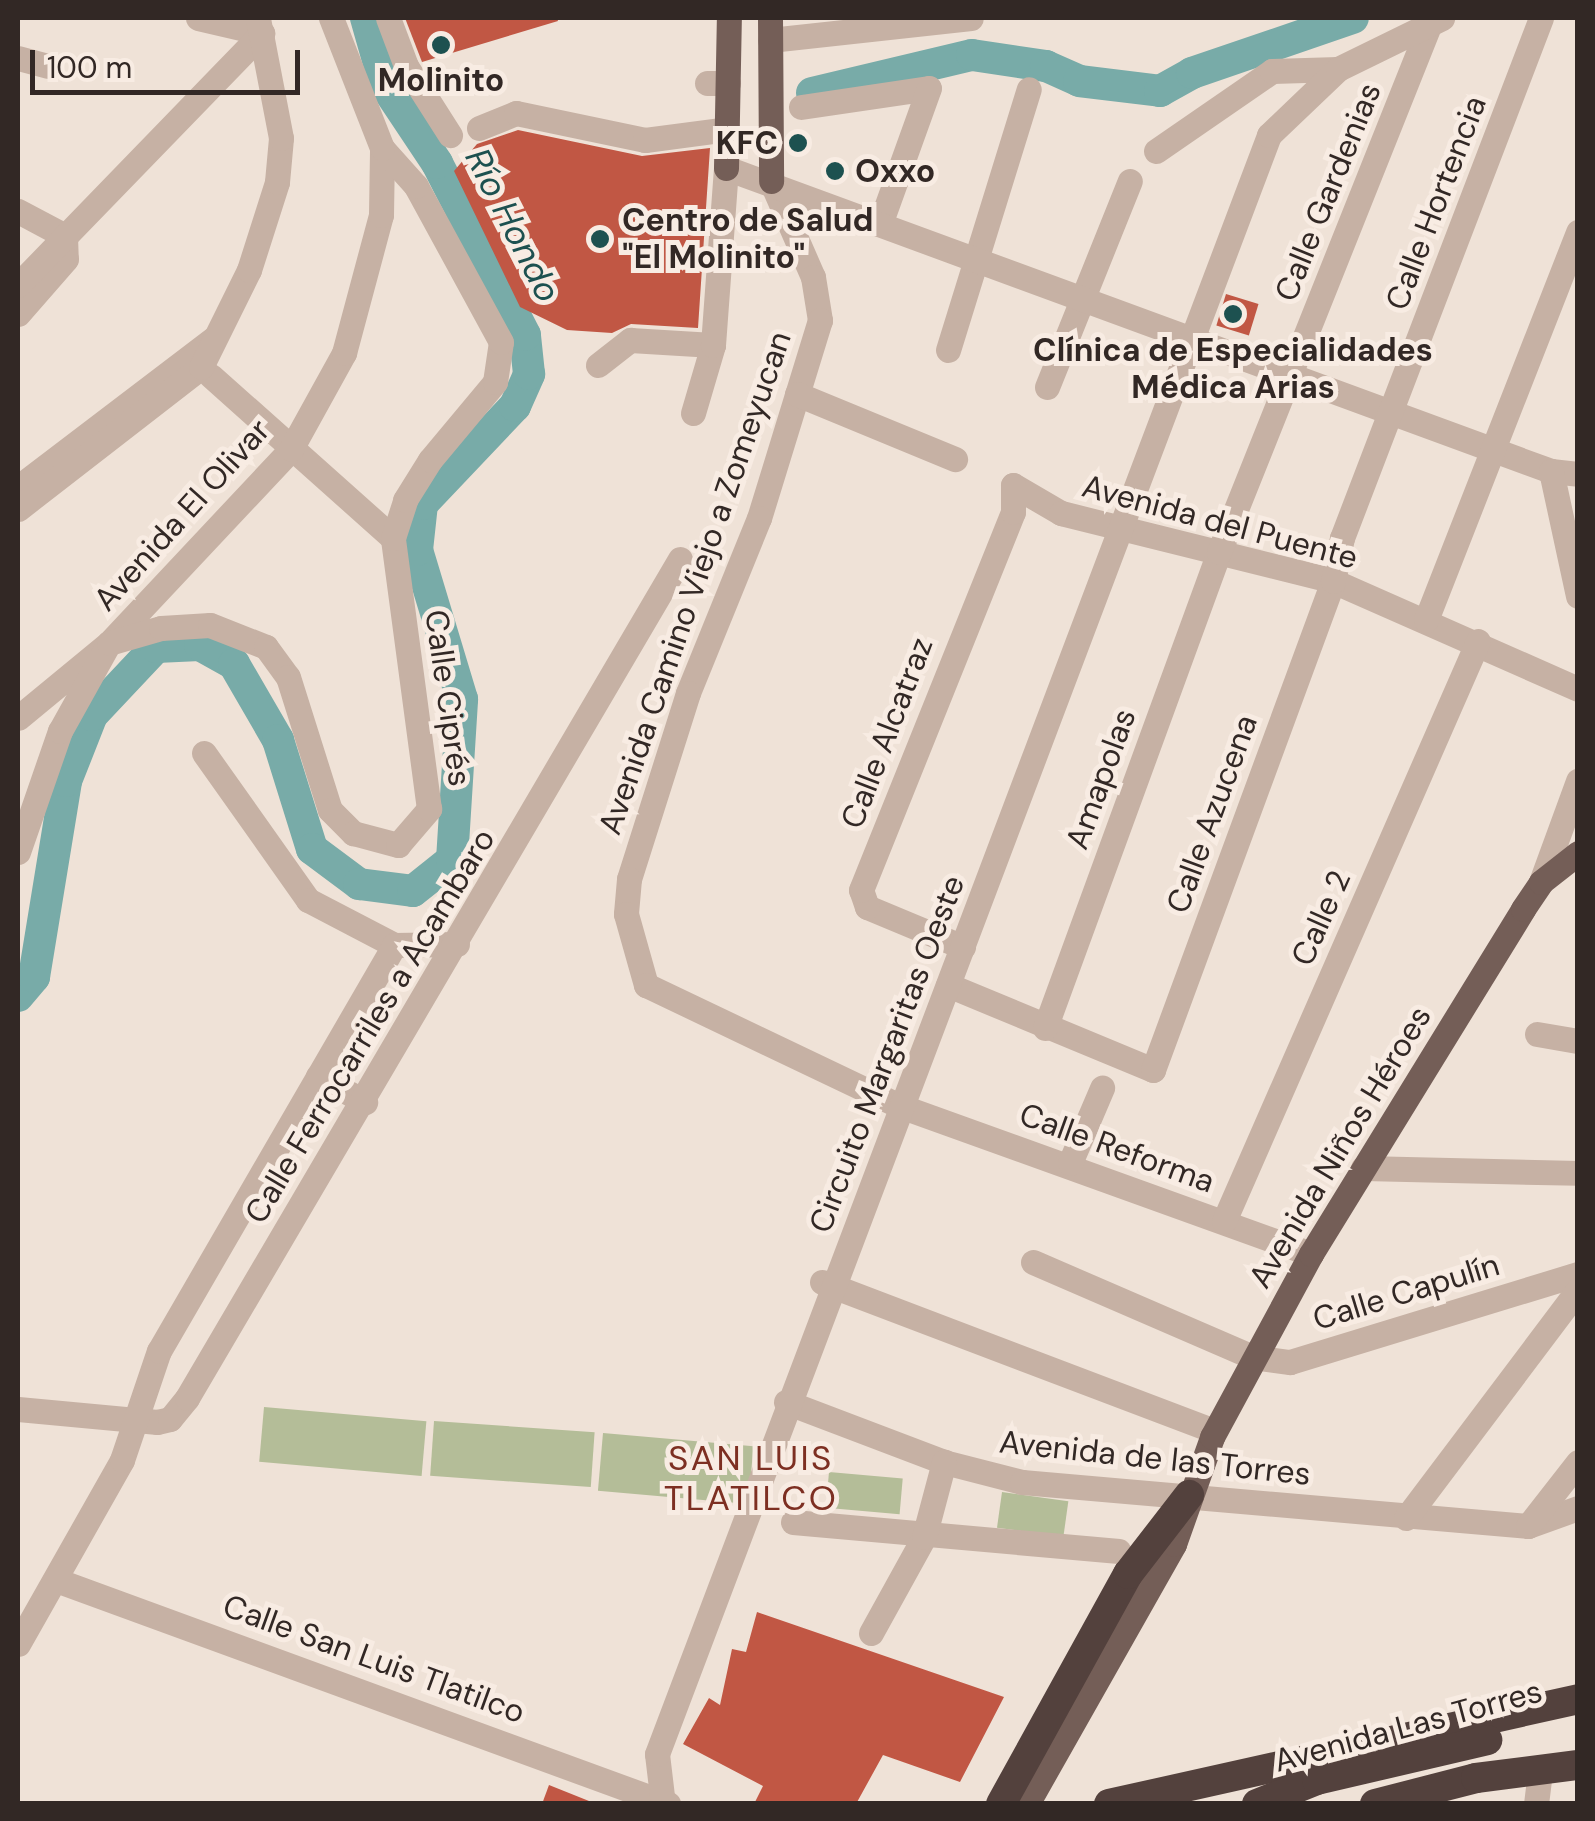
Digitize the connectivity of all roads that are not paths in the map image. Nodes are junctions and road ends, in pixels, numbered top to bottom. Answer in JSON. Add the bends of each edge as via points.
{"nodes":[{"id":1,"x":198,"y":18,"type":"edge"},
{"id":2,"x":332,"y":18,"type":"edge"},
{"id":3,"x":388,"y":18,"type":"edge"},
{"id":4,"x":728,"y":18,"type":"edge"},
{"id":5,"x":971,"y":18,"type":"edge"},
{"id":6,"x":1541,"y":18,"type":"edge"},
{"id":7,"x":1436,"y":20,"type":"edge"},
{"id":8,"x":260,"y":25,"type":"edge"},
{"id":9,"x":770,"y":29,"type":"edge"},
{"id":10,"x":18,"y":58,"type":"edge"},
{"id":11,"x":48,"y":66,"type":"dead end"},
{"id":12,"x":1338,"y":69,"type":"junction"},
{"id":13,"x":1028,"y":89,"type":"dead end"},
{"id":14,"x":800,"y":106,"type":"dead end"},
{"id":15,"x":479,"y":128,"type":"dead end"},
{"id":16,"x":728,"y":129,"type":"junction"},
{"id":17,"x":450,"y":136,"type":"dead end"},
{"id":18,"x":382,"y":148,"type":"junction"},
{"id":19,"x":1156,"y":151,"type":"dead end"},
{"id":20,"x":726,"y":168,"type":"junction"},
{"id":21,"x":1130,"y":180,"type":"dead end"},
{"id":22,"x":771,"y":181,"type":"junction"},
{"id":23,"x":18,"y":211,"type":"edge"},
{"id":24,"x":880,"y":222,"type":"junction"},
{"id":25,"x":1578,"y":232,"type":"edge"},
{"id":26,"x":65,"y":236,"type":"junction"},
{"id":27,"x":976,"y":257,"type":"junction"},
{"id":28,"x":18,"y":286,"type":"edge"},
{"id":29,"x":1080,"y":295,"type":"junction"},
{"id":30,"x":18,"y":314,"type":"edge"},
{"id":31,"x":1188,"y":336,"type":"junction"},
{"id":32,"x":214,"y":338,"type":"junction"},
{"id":33,"x":713,"y":345,"type":"junction"},
{"id":34,"x":948,"y":350,"type":"dead end"},
{"id":35,"x":598,"y":365,"type":"dead end"},
{"id":36,"x":1292,"y":374,"type":"junction"},
{"id":37,"x":211,"y":376,"type":"dead end"},
{"id":38,"x":1047,"y":387,"type":"dead end"},
{"id":39,"x":797,"y":394,"type":"junction"},
{"id":40,"x":1393,"y":412,"type":"junction"},
{"id":41,"x":693,"y":413,"type":"dead end"},
{"id":42,"x":1490,"y":448,"type":"junction"},
{"id":43,"x":291,"y":450,"type":"junction"},
{"id":44,"x":955,"y":460,"type":"dead end"},
{"id":45,"x":1551,"y":472,"type":"junction"},
{"id":46,"x":1578,"y":474,"type":"edge"},
{"id":47,"x":1012,"y":485,"type":"joint"},
{"id":48,"x":18,"y":488,"type":"edge"},
{"id":49,"x":18,"y":509,"type":"edge"},
{"id":50,"x":1119,"y":526,"type":"junction"},
{"id":51,"x":393,"y":538,"type":"junction"},
{"id":52,"x":1573,"y":545,"type":"edge"},
{"id":53,"x":1219,"y":552,"type":"junction"},
{"id":54,"x":680,"y":559,"type":"dead end"},
{"id":55,"x":1333,"y":581,"type":"junction"},
{"id":56,"x":1578,"y":596,"type":"edge"},
{"id":57,"x":1426,"y":620,"type":"junction"},
{"id":58,"x":1478,"y":641,"type":"junction"},
{"id":59,"x":110,"y":643,"type":"junction"},
{"id":60,"x":1578,"y":690,"type":"edge"},
{"id":61,"x":18,"y":718,"type":"edge"},
{"id":62,"x":204,"y":753,"type":"dead end"},
{"id":63,"x":1578,"y":781,"type":"edge"},
{"id":64,"x":18,"y":852,"type":"edge"},
{"id":65,"x":1578,"y":853,"type":"edge"},
{"id":66,"x":1541,"y":882,"type":"junction"},
{"id":67,"x":457,"y":944,"type":"junction"},
{"id":68,"x":394,"y":946,"type":"junction"},
{"id":69,"x":963,"y":948,"type":"junction"},
{"id":70,"x":633,"y":954,"type":"joint"},
{"id":71,"x":948,"y":985,"type":"junction"},
{"id":72,"x":1045,"y":1028,"type":"junction"},
{"id":73,"x":1536,"y":1034,"type":"dead end"},
{"id":74,"x":1578,"y":1042,"type":"edge"},
{"id":75,"x":318,"y":1076,"type":"junction"},
{"id":76,"x":1102,"y":1088,"type":"dead end"},
{"id":77,"x":365,"y":1102,"type":"junction"},
{"id":78,"x":900,"y":1106,"type":"junction"},
{"id":79,"x":1070,"y":1163,"type":"junction"},
{"id":80,"x":1363,"y":1168,"type":"junction"},
{"id":81,"x":1578,"y":1173,"type":"edge"},
{"id":82,"x":1224,"y":1221,"type":"junction"},
{"id":83,"x":1311,"y":1254,"type":"junction"},
{"id":84,"x":1033,"y":1262,"type":"dead end"},
{"id":85,"x":1578,"y":1274,"type":"edge"},
{"id":86,"x":827,"y":1284,"type":"junction"},
{"id":87,"x":1578,"y":1290,"type":"edge"},
{"id":88,"x":1253,"y":1357,"type":"junction"},
{"id":89,"x":786,"y":1402,"type":"junction"},
{"id":90,"x":18,"y":1409,"type":"edge"},
{"id":91,"x":136,"y":1420,"type":"junction"},
{"id":92,"x":1215,"y":1432,"type":"junction"},
{"id":93,"x":944,"y":1462,"type":"junction"},
{"id":94,"x":1578,"y":1462,"type":"edge"},
{"id":95,"x":1188,"y":1495,"type":"junction"},
{"id":96,"x":1578,"y":1508,"type":"edge"},
{"id":97,"x":1406,"y":1518,"type":"junction"},
{"id":98,"x":793,"y":1522,"type":"dead end"},
{"id":99,"x":1528,"y":1526,"type":"junction"},
{"id":100,"x":924,"y":1536,"type":"junction"},
{"id":101,"x":1123,"y":1563,"type":"junction"},
{"id":102,"x":56,"y":1580,"type":"junction"},
{"id":103,"x":871,"y":1633,"type":"dead end"},
{"id":104,"x":18,"y":1644,"type":"edge"},
{"id":105,"x":1578,"y":1699,"type":"edge"},
{"id":106,"x":1578,"y":1718,"type":"edge"},
{"id":107,"x":1578,"y":1766,"type":"edge"},
{"id":108,"x":1306,"y":1771,"type":"junction"},
{"id":109,"x":1538,"y":1788,"type":"edge"},
{"id":110,"x":665,"y":1800,"type":"edge"},
{"id":111,"x":1000,"y":1804,"type":"edge"},
{"id":112,"x":1027,"y":1804,"type":"edge"},
{"id":113,"x":1109,"y":1804,"type":"edge"},
{"id":114,"x":1189,"y":1804,"type":"edge"},
{"id":115,"x":1257,"y":1804,"type":"edge"},
{"id":116,"x":1375,"y":1804,"type":"edge"}],
"edges":[{"from":1,"to":8,"type":"street"},
{"from":2,"to":18,"type":"street"},
{"from":3,"to":17,"type":"street","via":[[406,66]]},
{"from":4,"to":16,"type":"main road","via":[[718,83]]},
{"from":5,"to":9,"type":"street"},
{"from":6,"to":40,"type":"street","name":"Calle Hortencia"},
{"from":7,"to":12,"type":"street"},
{"from":7,"to":36,"type":"street","name":"Calle Gardenias"},
{"from":8,"to":26,"type":"street"},
{"from":8,"to":32,"type":"street","via":[[281,138],[277,182],[249,270]]},
{"from":9,"to":22,"type":"main road"},
{"from":10,"to":11,"type":"street"},
{"from":12,"to":19,"type":"street","via":[[1272,71]]},
{"from":12,"to":31,"type":"street","name":"Circuito Margaritas Oeste","via":[[1268,135]]},
{"from":13,"to":27,"type":"street"},
{"from":14,"to":24,"type":"street","via":[[928,88]]},
{"from":15,"to":16,"type":"street","via":[[516,113],[645,140]]},
{"from":16,"to":20,"type":"main road"},
{"from":18,"to":43,"type":"street","name":"Avenida El Olivar","via":[[381,215],[344,353]]},
{"from":18,"to":51,"type":"street","name":"Calle Ciprés","via":[[416,186],[501,342],[495,382],[430,460],[405,500]]},
{"from":20,"to":22,"type":"street"},
{"from":20,"to":33,"type":"street"},
{"from":21,"to":29,"type":"street"},
{"from":22,"to":24,"type":"street"},
{"from":22,"to":39,"type":"street","name":"Avenida Camino Viejo a Zomeyucan","via":[[820,320]]},
{"from":23,"to":26,"type":"street"},
{"from":24,"to":27,"type":"street"},
{"from":25,"to":42,"type":"street"},
{"from":26,"to":28,"type":"street"},
{"from":26,"to":30,"type":"street","via":[[66,259]]},
{"from":27,"to":29,"type":"street"},
{"from":27,"to":34,"type":"street"},
{"from":29,"to":31,"type":"street"},
{"from":29,"to":38,"type":"street"},
{"from":31,"to":36,"type":"street"},
{"from":31,"to":50,"type":"street","name":"Circuito Margaritas Oeste"},
{"from":32,"to":48,"type":"street"},
{"from":32,"to":49,"type":"street","via":[[202,367]]},
{"from":33,"to":35,"type":"street","via":[[630,340]]},
{"from":33,"to":41,"type":"street"},
{"from":36,"to":40,"type":"street"},
{"from":36,"to":53,"type":"street","name":"Calle Gardenias"},
{"from":37,"to":43,"type":"street"},
{"from":39,"to":44,"type":"street"},
{"from":39,"to":70,"type":"street","name":"Avenida Camino Viejo a Zomeyucan","via":[[628,879]]},
{"from":40,"to":42,"type":"street"},
{"from":40,"to":55,"type":"street","name":"Calle Hortencia","via":[[1342,538]]},
{"from":42,"to":45,"type":"street"},
{"from":42,"to":57,"type":"street"},
{"from":43,"to":51,"type":"street"},
{"from":43,"to":59,"type":"street","name":"Avenida El Olivar"},
{"from":45,"to":46,"type":"street"},
{"from":45,"to":52,"type":"street"},
{"from":47,"to":50,"type":"street","name":"Avenida del Puente","via":[[1062,513]]},
{"from":47,"to":69,"type":"street","name":"Calle Alcatraz","via":[[1013,512],[860,890],[867,906]]},
{"from":50,"to":53,"type":"street","name":"Avenida del Puente"},
{"from":50,"to":69,"type":"street","name":"Circuito Margaritas Oeste"},
{"from":51,"to":59,"type":"street","name":"Calle Ciprés","via":[[431,783],[429,809],[398,845],[354,834],[330,810],[288,677],[266,647],[210,625],[161,628]]},
{"from":52,"to":56,"type":"street"},
{"from":53,"to":55,"type":"street","name":"Avenida del Puente"},
{"from":53,"to":72,"type":"street","name":"Amapolas"},
{"from":54,"to":67,"type":"street","name":"Calle Ferrocarriles a Acambaro"},
{"from":55,"to":57,"type":"street","name":"Avenida del Puente"},
{"from":55,"to":72,"type":"street","name":"Calle Azucena","via":[[1152,1070]]},
{"from":57,"to":58,"type":"street","name":"Avenida del Puente"},
{"from":58,"to":60,"type":"street","name":"Avenida del Puente"},
{"from":58,"to":82,"type":"street","name":"Calle 2"},
{"from":59,"to":61,"type":"street","name":"Avenida El Olivar"},
{"from":59,"to":64,"type":"street","via":[[60,730]]},
{"from":62,"to":68,"type":"street","via":[[308,900]]},
{"from":63,"to":66,"type":"street"},
{"from":65,"to":66,"type":"main road","name":"Avenida Niños Héroes"},
{"from":66,"to":80,"type":"main road","name":"Avenida Niños Héroes"},
{"from":67,"to":68,"type":"street"},
{"from":67,"to":77,"type":"street","name":"Calle Ferrocarriles a Acambaro"},
{"from":68,"to":75,"type":"street","name":"Calle Ferrocarriles a Acambaro"},
{"from":69,"to":71,"type":"street","name":"Circuito Margaritas Oeste"},
{"from":70,"to":78,"type":"street","name":"Calle Reforma","via":[[646,985],[677,1005]]},
{"from":71,"to":72,"type":"street"},
{"from":71,"to":78,"type":"street","name":"Circuito Margaritas Oeste"},
{"from":73,"to":74,"type":"street"},
{"from":75,"to":77,"type":"street"},
{"from":75,"to":91,"type":"street","name":"Calle Ferrocarriles a Acambaro","via":[[159,1351]]},
{"from":76,"to":79,"type":"street"},
{"from":77,"to":91,"type":"street","name":"Calle Ferrocarriles a Acambaro","via":[[170,1419]]},
{"from":78,"to":79,"type":"street","name":"Calle Reforma"},
{"from":78,"to":86,"type":"street","name":"Circuito Margaritas Oeste"},
{"from":79,"to":82,"type":"street","name":"Calle Reforma"},
{"from":80,"to":81,"type":"street"},
{"from":80,"to":83,"type":"main road","name":"Avenida Niños Héroes"},
{"from":82,"to":83,"type":"street","name":"Calle Reforma"},
{"from":83,"to":88,"type":"main road","name":"Avenida Niños Héroes"},
{"from":84,"to":88,"type":"street"},
{"from":85,"to":88,"type":"street","name":"Calle Capulín","via":[[1290,1362]]},
{"from":86,"to":89,"type":"street","name":"Circuito Margaritas Oeste"},
{"from":86,"to":92,"type":"street"},
{"from":87,"to":97,"type":"street"},
{"from":88,"to":92,"type":"main road","name":"Avenida Niños Héroes"},
{"from":89,"to":93,"type":"street","name":"Avenida de las Torres"},
{"from":89,"to":110,"type":"street","name":"Circuito Margaritas Oeste","via":[[657,1754]]},
{"from":90,"to":91,"type":"street"},
{"from":91,"to":102,"type":"street","name":"Calle Ferrocarriles a Acambaro","via":[[122,1460]]},
{"from":92,"to":95,"type":"main road","name":"Avenida Niños Héroes"},
{"from":93,"to":95,"type":"street","name":"Avenida de las Torres","via":[[1022,1482]]},
{"from":93,"to":100,"type":"street"},
{"from":94,"to":99,"type":"street"},
{"from":95,"to":97,"type":"street","name":"Avenida de las Torres"},
{"from":95,"to":101,"type":"highway"},
{"from":95,"to":112,"type":"main road","name":"Avenida Niños Héroes","via":[[1174,1544]]},
{"from":96,"to":99,"type":"street"},
{"from":97,"to":99,"type":"street","name":"Avenida de las Torres"},
{"from":98,"to":100,"type":"street"},
{"from":100,"to":101,"type":"street"},
{"from":100,"to":103,"type":"street"},
{"from":101,"to":111,"type":"highway"},
{"from":102,"to":104,"type":"street","name":"Calle Ferrocarriles a Acambaro"},
{"from":102,"to":110,"type":"street","name":"Calle San Luis Tlatilco"},
{"from":105,"to":108,"type":"highway"},
{"from":106,"to":108,"type":"highway","name":"Avenida Las Torres"},
{"from":107,"to":109,"type":"highway","name":"Avenida Las Torres"},
{"from":108,"to":113,"type":"highway"},
{"from":108,"to":114,"type":"highway"},
{"from":108,"to":115,"type":"highway","name":"Avenida Las Torres"},
{"from":109,"to":116,"type":"highway","name":"Avenida Las Torres","via":[[1476,1778]]}]}
